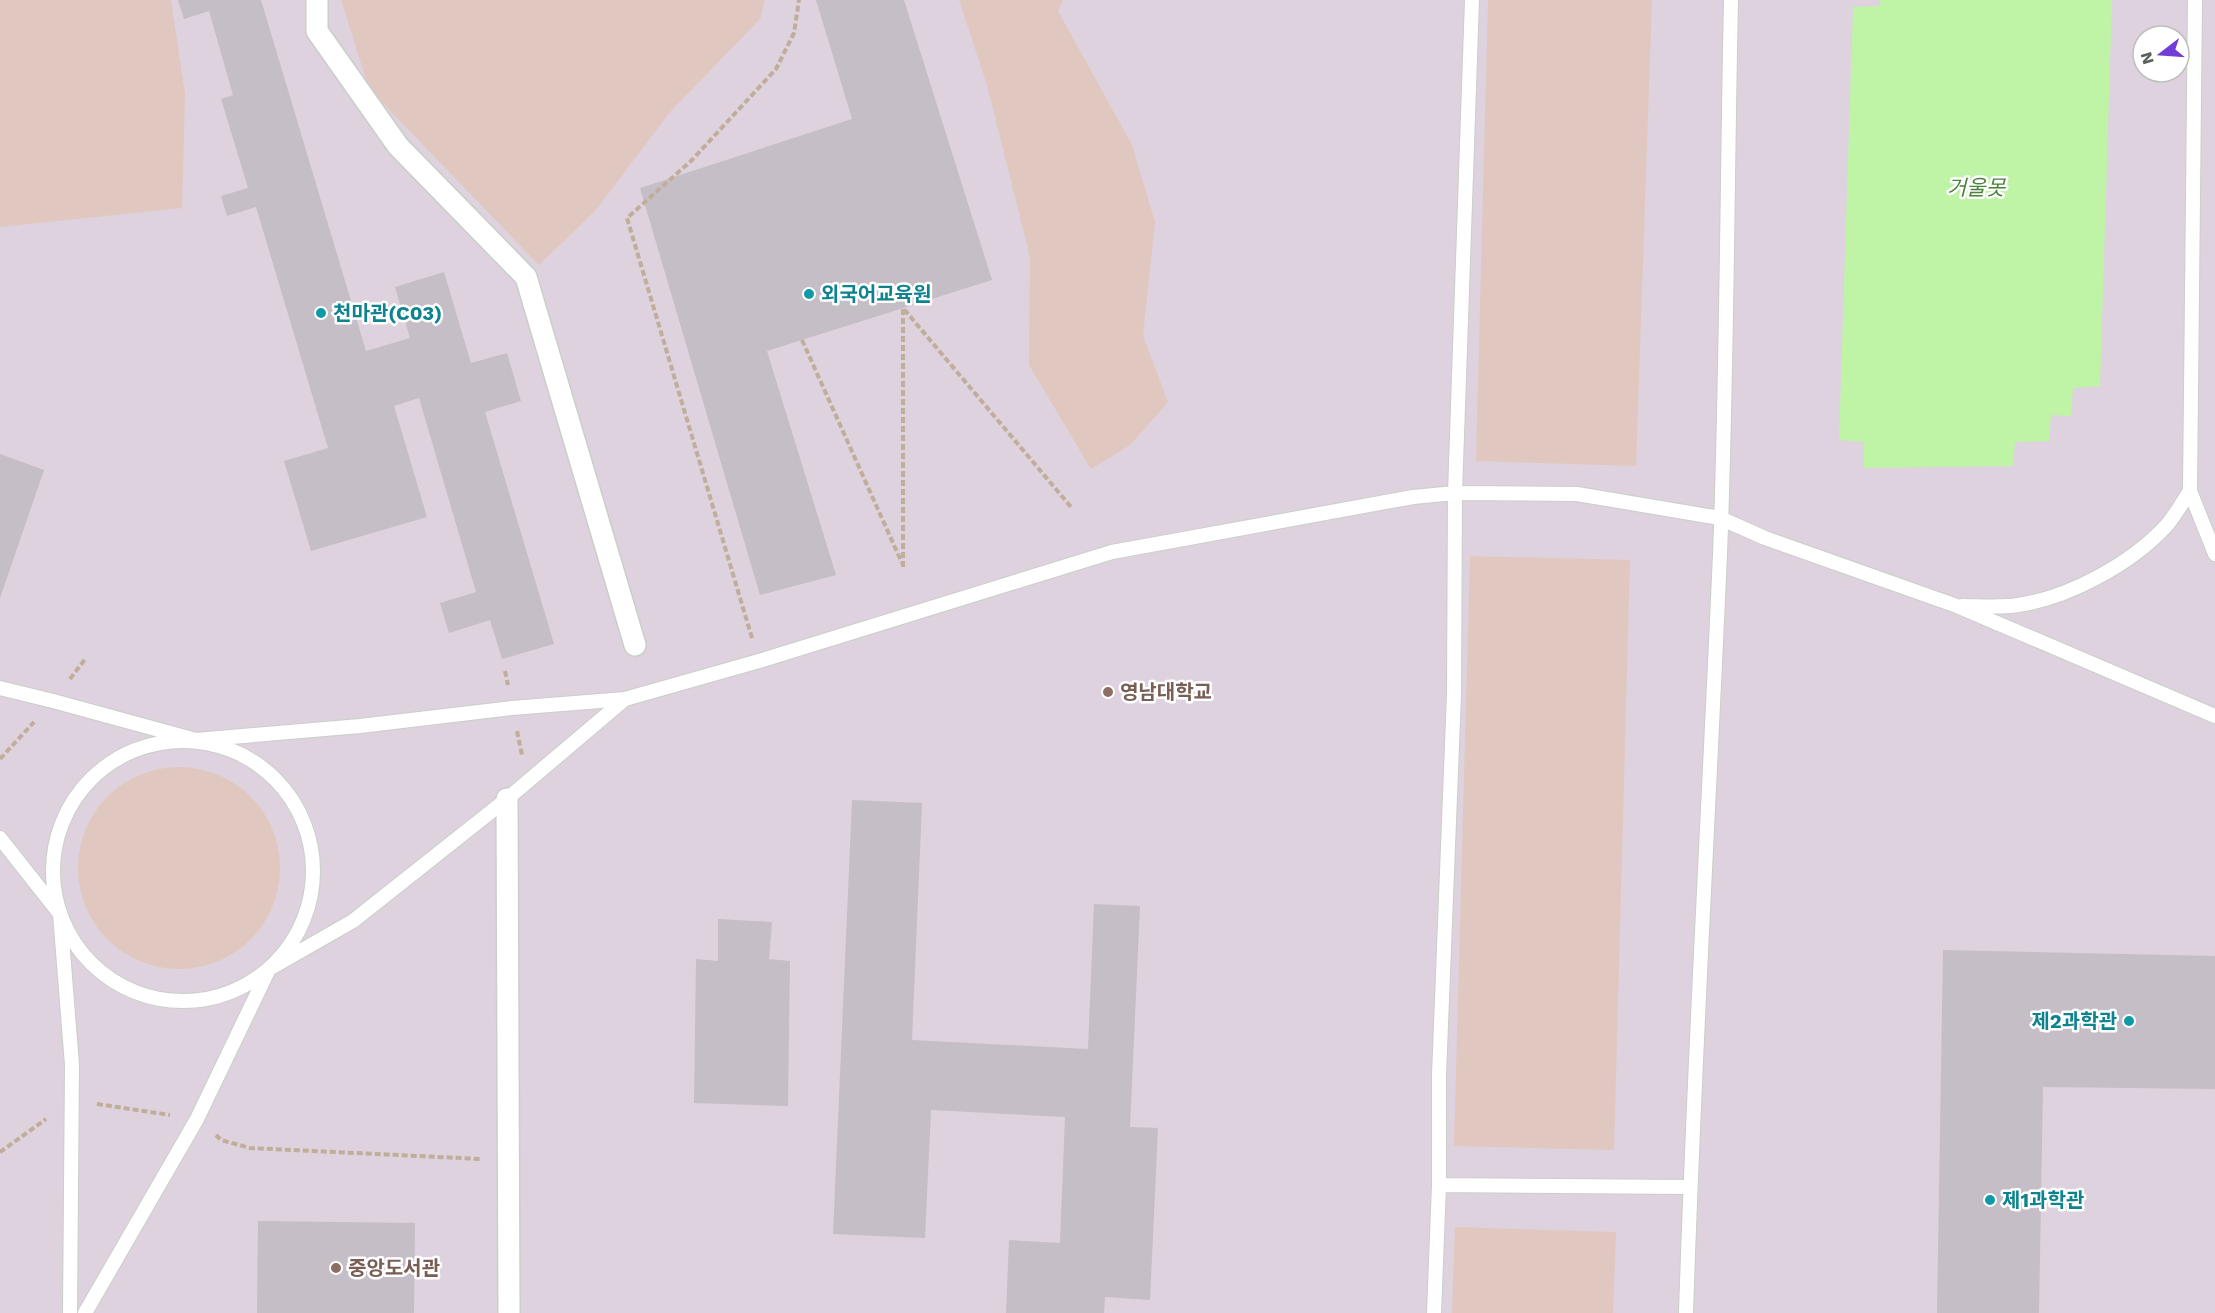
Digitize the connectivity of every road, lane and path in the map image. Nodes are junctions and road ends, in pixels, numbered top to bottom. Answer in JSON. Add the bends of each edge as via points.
{"nodes":[{"id":1,"x":317,"y":0,"type":"edge"},
{"id":2,"x":799,"y":0,"type":"edge"},
{"id":3,"x":1472,"y":0,"type":"edge"},
{"id":4,"x":1731,"y":0,"type":"edge"},
{"id":5,"x":2195,"y":0,"type":"edge"},
{"id":6,"x":802,"y":340,"type":"dead end"},
{"id":7,"x":2190,"y":491,"type":"junction"},
{"id":8,"x":1455,"y":493,"type":"junction"},
{"id":9,"x":1071,"y":507,"type":"dead end"},
{"id":10,"x":1720,"y":518,"type":"junction"},
{"id":11,"x":2215,"y":554,"type":"edge"},
{"id":12,"x":1957,"y":606,"type":"junction"},
{"id":13,"x":635,"y":645,"type":"dead end"},
{"id":14,"x":759,"y":661,"type":"junction"},
{"id":15,"x":505,"y":671,"type":"dead end"},
{"id":16,"x":0,"y":688,"type":"edge"},
{"id":17,"x":625,"y":699,"type":"junction"},
{"id":18,"x":512,"y":708,"type":"junction"},
{"id":19,"x":2215,"y":716,"type":"edge"},
{"id":20,"x":196,"y":740,"type":"junction"},
{"id":21,"x":528,"y":782,"type":"junction"},
{"id":22,"x":507,"y":799,"type":"junction"},
{"id":23,"x":0,"y":838,"type":"edge"},
{"id":24,"x":60,"y":914,"type":"junction"},
{"id":25,"x":269,"y":969,"type":"junction"},
{"id":26,"x":72,"y":1100,"type":"junction"},
{"id":27,"x":196,"y":1119,"type":"junction"},
{"id":28,"x":0,"y":1152,"type":"edge"},
{"id":29,"x":509,"y":1161,"type":"junction"},
{"id":30,"x":1439,"y":1185,"type":"junction"},
{"id":31,"x":1690,"y":1187,"type":"junction"},
{"id":32,"x":69,"y":1313,"type":"edge"},
{"id":33,"x":85,"y":1313,"type":"edge"},
{"id":34,"x":509,"y":1313,"type":"edge"},
{"id":35,"x":1434,"y":1313,"type":"edge"},
{"id":36,"x":1686,"y":1313,"type":"edge"}],
"edges":[{"from":1,"to":13,"type":"street","via":[[317,31],[398,146],[526,277]]},
{"from":2,"to":14,"type":"path","via":[[794,33],[776,69],[692,159],[627,218]]},
{"from":3,"to":8,"type":"lane"},
{"from":4,"to":10,"type":"lane"},
{"from":5,"to":7,"type":"lane"},
{"from":6,"to":9,"type":"path","via":[[903,567],[903,308]]},
{"from":7,"to":11,"type":"lane"},
{"from":7,"to":12,"type":"lane","via":[[2167,525],[2135,553],[2087,584],[2058,596],[2017,605]]},
{"from":8,"to":10,"type":"lane","via":[[1577,494]]},
{"from":8,"to":14,"type":"lane","via":[[1413,497],[1112,552]]},
{"from":8,"to":30,"type":"lane","via":[[1454,694],[1439,1075]]},
{"from":10,"to":12,"type":"lane","via":[[1765,538]]},
{"from":10,"to":31,"type":"lane"},
{"from":12,"to":19,"type":"lane"},
{"from":14,"to":17,"type":"lane"},
{"from":15,"to":18,"type":"path"},
{"from":16,"to":20,"type":"lane"},
{"from":17,"to":18,"type":"lane"},
{"from":17,"to":21,"type":"lane"},
{"from":18,"to":20,"type":"lane"},
{"from":18,"to":21,"type":"path"},
{"from":20,"to":24,"type":"lane","via":[[152,743],[112,760],[80,789],[59,828],[52,871]]},
{"from":20,"to":25,"type":"lane","via":[[225,747],[252,760],[276,779],[294,803],[307,831],[312,861],[306,910],[289,946]]},
{"from":21,"to":22,"type":"lane"},
{"from":22,"to":25,"type":"lane","via":[[352,921]]},
{"from":22,"to":29,"type":"street"},
{"from":23,"to":24,"type":"lane"},
{"from":24,"to":25,"type":"lane","via":[[74,943],[95,967],[121,985],[150,997],[181,1001],[213,998],[242,987]]},
{"from":24,"to":26,"type":"lane"},
{"from":25,"to":27,"type":"lane"},
{"from":26,"to":27,"type":"path"},
{"from":26,"to":28,"type":"path"},
{"from":26,"to":32,"type":"lane"},
{"from":27,"to":29,"type":"path","via":[[221,1140],[250,1148]]},
{"from":27,"to":33,"type":"lane"},
{"from":29,"to":34,"type":"street"},
{"from":30,"to":31,"type":"lane"},
{"from":30,"to":35,"type":"lane"},
{"from":31,"to":36,"type":"lane"}]}
